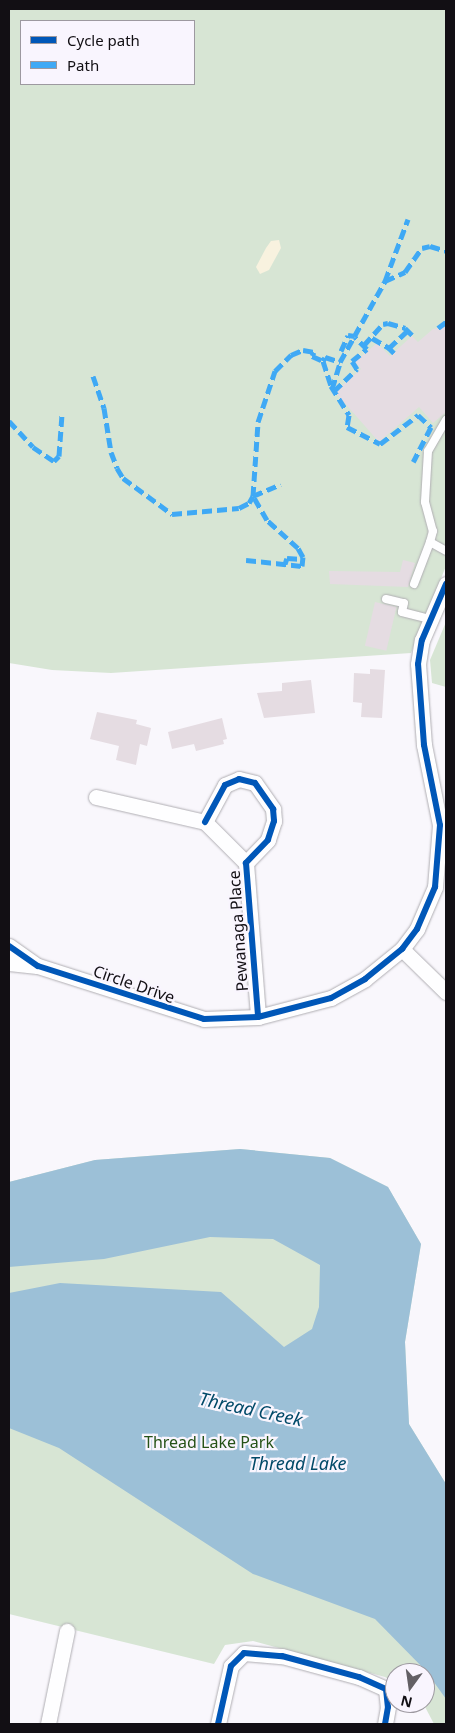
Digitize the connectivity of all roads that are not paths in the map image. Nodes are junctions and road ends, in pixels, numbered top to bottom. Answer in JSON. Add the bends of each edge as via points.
{"nodes":[{"id":1,"x":446,"y":420,"type":"edge"},
{"id":2,"x":430,"y":542,"type":"junction"},
{"id":3,"x":446,"y":551,"type":"edge"},
{"id":4,"x":414,"y":584,"type":"dead end"},
{"id":5,"x":446,"y":584,"type":"edge"},
{"id":6,"x":386,"y":599,"type":"dead end"},
{"id":7,"x":431,"y":618,"type":"junction"},
{"id":8,"x":96,"y":797,"type":"dead end"},
{"id":9,"x":205,"y":822,"type":"junction"},
{"id":10,"x":246,"y":863,"type":"junction"},
{"id":11,"x":9,"y":946,"type":"edge"},
{"id":12,"x":402,"y":949,"type":"junction"},
{"id":13,"x":9,"y":963,"type":"edge"},
{"id":14,"x":38,"y":966,"type":"junction"},
{"id":15,"x":446,"y":992,"type":"edge"},
{"id":16,"x":258,"y":1017,"type":"junction"},
{"id":17,"x":67,"y":1631,"type":"dead end"},
{"id":18,"x":48,"y":1724,"type":"edge"},
{"id":19,"x":218,"y":1724,"type":"edge"},
{"id":20,"x":384,"y":1724,"type":"edge"}],
"edges":[{"from":1,"to":2,"type":"lane","via":[[428,451],[426,465],[425,502],[433,531]]},
{"from":2,"to":3,"type":"lane"},
{"from":2,"to":4,"type":"lane"},
{"from":5,"to":7,"type":"street","name":"Circle Drive"},
{"from":6,"to":7,"type":"lane","via":[[404,603],[402,612]]},
{"from":7,"to":12,"type":"street","name":"Circle Drive","via":[[418,664],[424,744],[440,826],[435,888],[417,929]]},
{"from":8,"to":9,"type":"street"},
{"from":9,"to":10,"type":"street","name":"Pewanaga Place"},
{"from":9,"to":10,"type":"street","name":"Pewanaga Place","via":[[225,784],[238,779],[255,783],[273,808],[274,821],[268,840]]},
{"from":10,"to":16,"type":"street","name":"Pewanaga Place"},
{"from":11,"to":14,"type":"street","name":"Circle Drive"},
{"from":12,"to":15,"type":"street"},
{"from":12,"to":16,"type":"street","name":"Circle Drive","via":[[365,979],[331,998]]},
{"from":13,"to":14,"type":"street"},
{"from":14,"to":16,"type":"street","name":"Circle Drive","via":[[204,1020]]},
{"from":17,"to":18,"type":"street"},
{"from":19,"to":20,"type":"street","via":[[231,1666],[244,1653],[282,1656],[359,1677],[386,1689],[388,1707]]}]}
